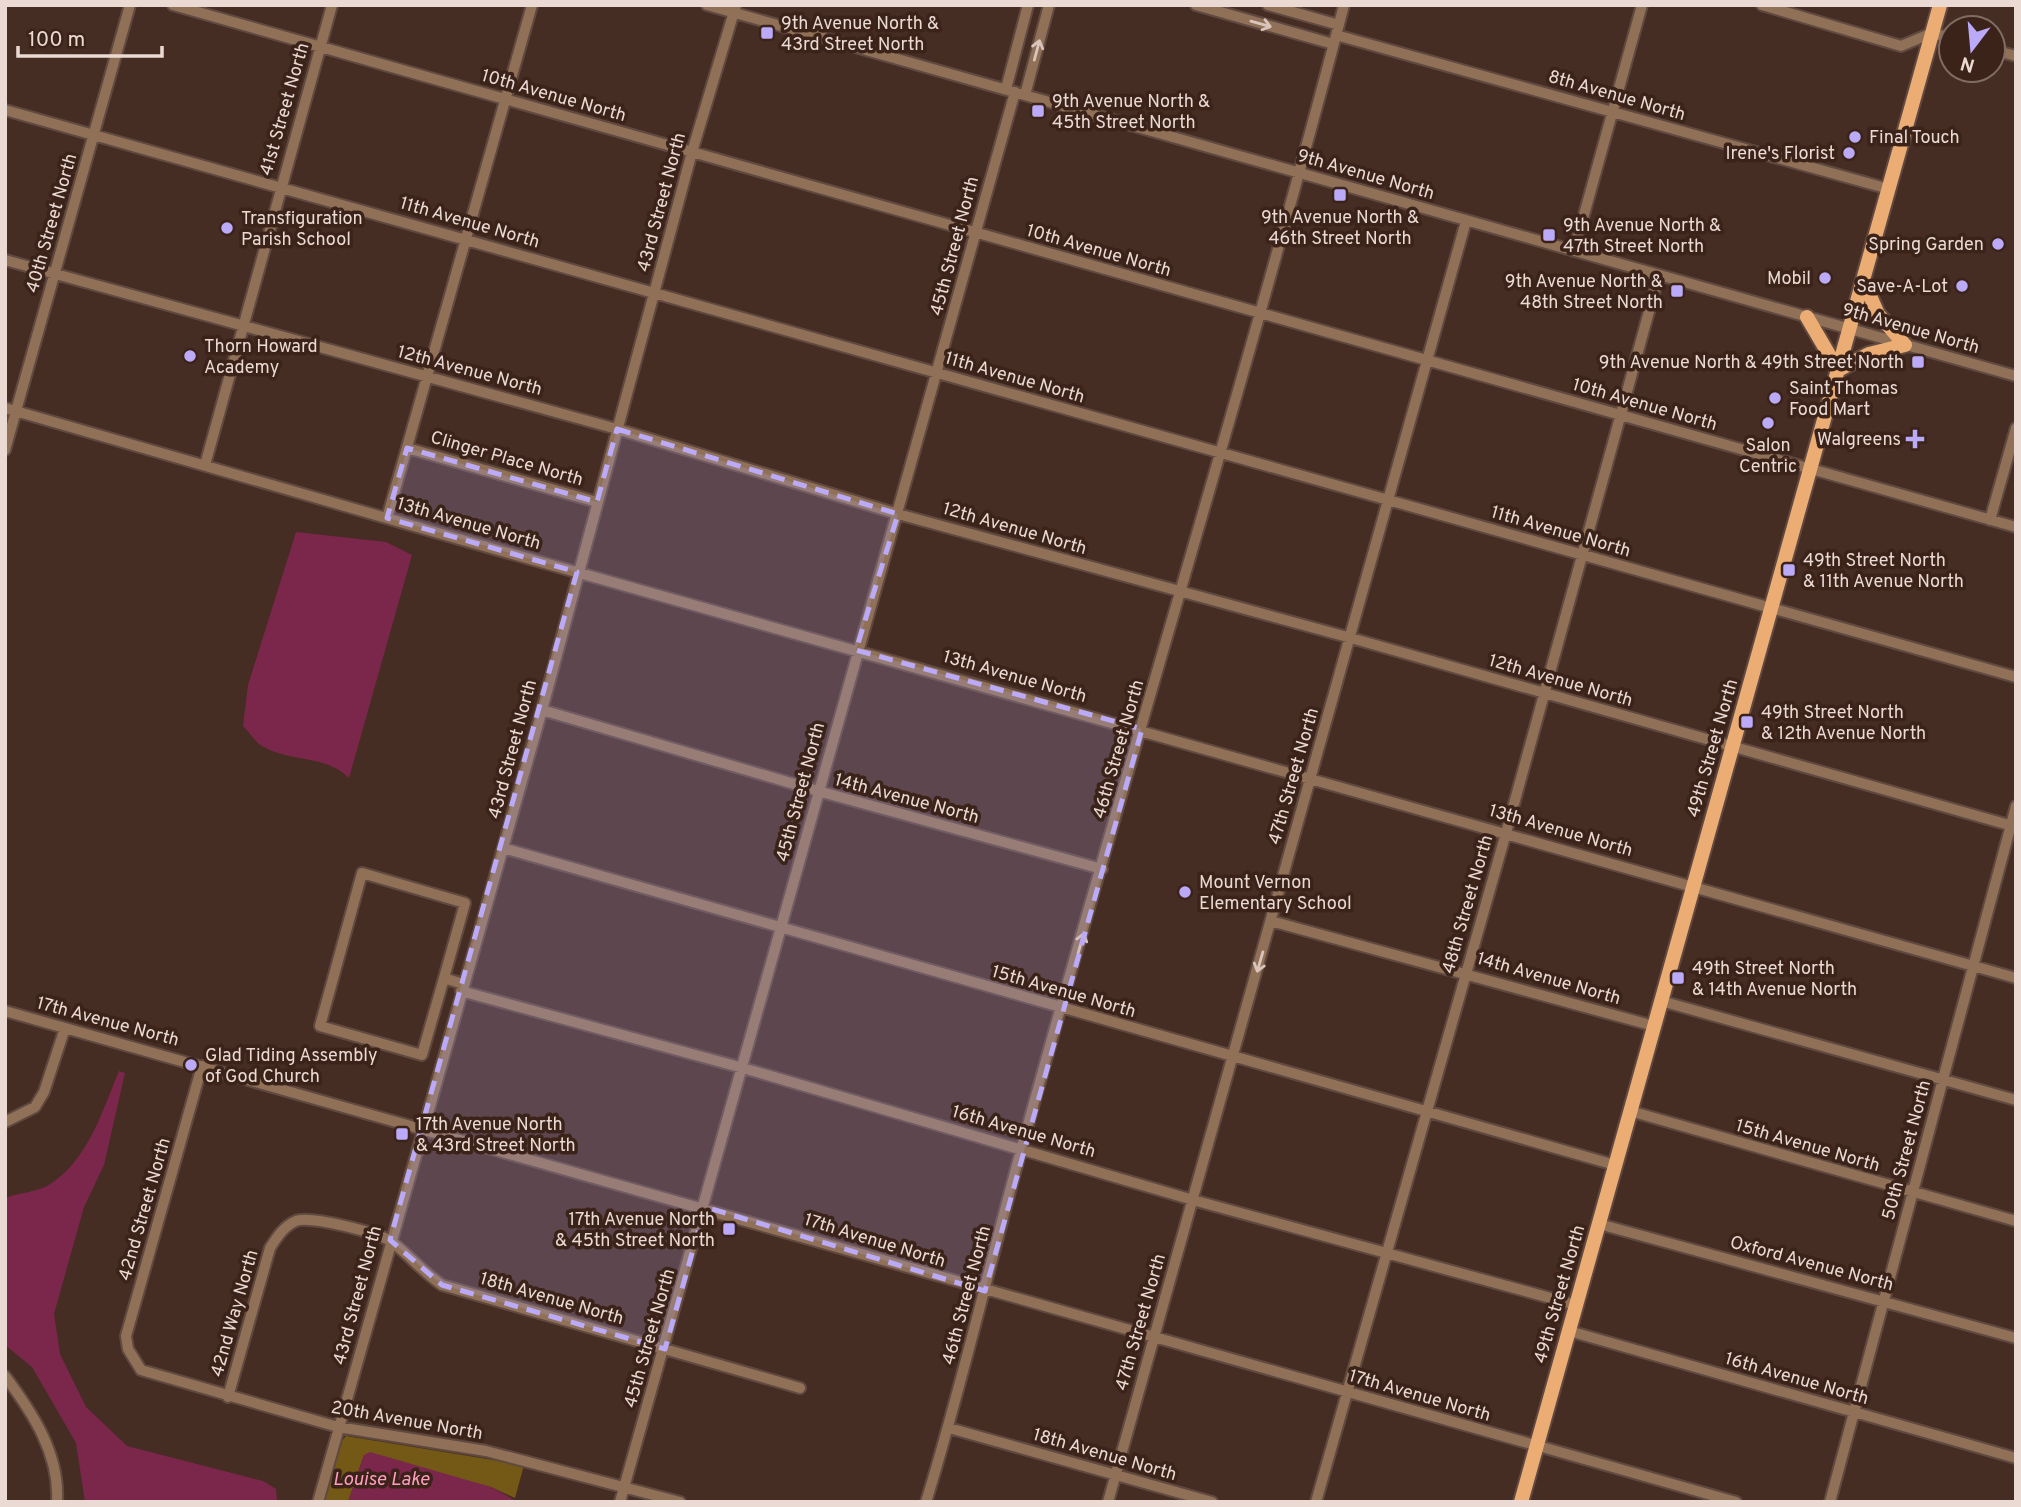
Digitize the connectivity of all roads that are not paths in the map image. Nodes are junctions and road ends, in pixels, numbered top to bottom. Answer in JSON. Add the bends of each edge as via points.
{"nodes":[{"id":1,"x":130,"y":5,"type":"edge"},
{"id":2,"x":173,"y":5,"type":"edge"},
{"id":3,"x":332,"y":5,"type":"edge"},
{"id":4,"x":532,"y":5,"type":"edge"},
{"id":5,"x":707,"y":5,"type":"edge"},
{"id":6,"x":1028,"y":5,"type":"edge"},
{"id":7,"x":1049,"y":5,"type":"edge"},
{"id":8,"x":1195,"y":5,"type":"edge"},
{"id":9,"x":1268,"y":5,"type":"edge"},
{"id":10,"x":1344,"y":5,"type":"edge"},
{"id":11,"x":1642,"y":5,"type":"edge"},
{"id":12,"x":1762,"y":5,"type":"edge"},
{"id":13,"x":1940,"y":5,"type":"edge"},
{"id":14,"x":735,"y":9,"type":"edge"},
{"id":15,"x":1932,"y":33,"type":"junction"},
{"id":16,"x":1937,"y":34,"type":"edge"},
{"id":17,"x":1336,"y":35,"type":"junction"},
{"id":18,"x":320,"y":47,"type":"junction"},
{"id":19,"x":1015,"y":92,"type":"junction"},
{"id":20,"x":507,"y":100,"type":"junction"},
{"id":21,"x":5,"y":110,"type":"edge"},
{"id":22,"x":1612,"y":111,"type":"junction"},
{"id":23,"x":94,"y":133,"type":"junction"},
{"id":24,"x":692,"y":152,"type":"junction"},
{"id":25,"x":1297,"y":174,"type":"junction"},
{"id":26,"x":281,"y":186,"type":"junction"},
{"id":27,"x":1889,"y":189,"type":"junction"},
{"id":28,"x":1466,"y":221,"type":"junction"},
{"id":29,"x":976,"y":233,"type":"junction"},
{"id":30,"x":467,"y":240,"type":"junction"},
{"id":31,"x":1574,"y":251,"type":"junction"},
{"id":32,"x":5,"y":260,"type":"edge"},
{"id":33,"x":55,"y":274,"type":"junction"},
{"id":34,"x":1659,"y":275,"type":"junction"},
{"id":35,"x":1863,"y":280,"type":"junction"},
{"id":36,"x":654,"y":292,"type":"junction"},
{"id":37,"x":1260,"y":313,"type":"junction"},
{"id":38,"x":1807,"y":317,"type":"junction"},
{"id":39,"x":241,"y":326,"type":"junction"},
{"id":40,"x":1849,"y":329,"type":"junction"},
{"id":41,"x":1905,"y":345,"type":"junction"},
{"id":42,"x":1428,"y":361,"type":"junction"},
{"id":43,"x":1838,"y":369,"type":"junction"},
{"id":44,"x":937,"y":373,"type":"junction"},
{"id":45,"x":2016,"y":376,"type":"edge"},
{"id":46,"x":427,"y":377,"type":"junction"},
{"id":47,"x":11,"y":409,"type":"edge"},
{"id":48,"x":1620,"y":415,"type":"junction"},
{"id":49,"x":2016,"y":428,"type":"edge"},
{"id":50,"x":617,"y":429,"type":"junction"},
{"id":51,"x":407,"y":448,"type":"junction"},
{"id":52,"x":5,"y":450,"type":"edge"},
{"id":53,"x":1220,"y":453,"type":"junction"},
{"id":54,"x":205,"y":465,"type":"junction"},
{"id":55,"x":1810,"y":469,"type":"junction"},
{"id":56,"x":1389,"y":500,"type":"junction"},
{"id":57,"x":597,"y":502,"type":"junction"},
{"id":58,"x":898,"y":514,"type":"junction"},
{"id":59,"x":387,"y":518,"type":"junction"},
{"id":60,"x":1990,"y":520,"type":"junction"},
{"id":61,"x":2016,"y":527,"type":"edge"},
{"id":62,"x":1582,"y":554,"type":"junction"},
{"id":63,"x":577,"y":572,"type":"junction"},
{"id":64,"x":1181,"y":593,"type":"junction"},
{"id":65,"x":1771,"y":609,"type":"junction"},
{"id":66,"x":1351,"y":638,"type":"junction"},
{"id":67,"x":856,"y":650,"type":"junction"},
{"id":68,"x":2016,"y":677,"type":"edge"},
{"id":69,"x":1542,"y":693,"type":"junction"},
{"id":70,"x":542,"y":710,"type":"junction"},
{"id":71,"x":1142,"y":729,"type":"junction"},
{"id":72,"x":1732,"y":747,"type":"junction"},
{"id":73,"x":1310,"y":778,"type":"junction"},
{"id":74,"x":818,"y":791,"type":"junction"},
{"id":75,"x":2016,"y":806,"type":"edge"},
{"id":76,"x":2013,"y":827,"type":"edge"},
{"id":77,"x":1506,"y":833,"type":"junction"},
{"id":78,"x":503,"y":848,"type":"junction"},
{"id":79,"x":1102,"y":869,"type":"junction"},
{"id":80,"x":1693,"y":887,"type":"junction"},
{"id":81,"x":1271,"y":921,"type":"junction"},
{"id":82,"x":780,"y":929,"type":"junction"},
{"id":83,"x":1973,"y":965,"type":"junction"},
{"id":84,"x":1466,"y":972,"type":"junction"},
{"id":85,"x":444,"y":978,"type":"junction"},
{"id":86,"x":2016,"y":978,"type":"edge"},
{"id":87,"x":462,"y":987,"type":"junction"},
{"id":88,"x":1661,"y":1001,"type":"junction"},
{"id":89,"x":1062,"y":1008,"type":"junction"},
{"id":90,"x":5,"y":1011,"type":"edge"},
{"id":91,"x":1654,"y":1026,"type":"junction"},
{"id":92,"x":65,"y":1028,"type":"junction"},
{"id":93,"x":1233,"y":1058,"type":"junction"},
{"id":94,"x":202,"y":1066,"type":"junction"},
{"id":95,"x":743,"y":1068,"type":"junction"},
{"id":96,"x":1943,"y":1079,"type":"junction"},
{"id":97,"x":2016,"y":1100,"type":"edge"},
{"id":98,"x":1630,"y":1111,"type":"junction"},
{"id":99,"x":1426,"y":1113,"type":"junction"},
{"id":100,"x":5,"y":1122,"type":"edge"},
{"id":101,"x":422,"y":1129,"type":"junction"},
{"id":102,"x":1021,"y":1148,"type":"junction"},
{"id":103,"x":1615,"y":1165,"type":"junction"},
{"id":104,"x":1912,"y":1193,"type":"junction"},
{"id":105,"x":1193,"y":1200,"type":"junction"},
{"id":106,"x":705,"y":1207,"type":"junction"},
{"id":107,"x":2016,"y":1221,"type":"edge"},
{"id":108,"x":1599,"y":1224,"type":"junction"},
{"id":109,"x":390,"y":1240,"type":"junction"},
{"id":110,"x":1387,"y":1252,"type":"junction"},
{"id":111,"x":985,"y":1291,"type":"junction"},
{"id":112,"x":1884,"y":1301,"type":"junction"},
{"id":113,"x":1576,"y":1305,"type":"junction"},
{"id":114,"x":1569,"y":1331,"type":"junction"},
{"id":115,"x":1154,"y":1337,"type":"junction"},
{"id":116,"x":2016,"y":1338,"type":"edge"},
{"id":117,"x":665,"y":1349,"type":"junction"},
{"id":118,"x":133,"y":1361,"type":"joint"},
{"id":119,"x":5,"y":1376,"type":"edge"},
{"id":120,"x":800,"y":1388,"type":"dead end"},
{"id":121,"x":1347,"y":1393,"type":"junction"},
{"id":122,"x":228,"y":1397,"type":"junction"},
{"id":123,"x":1854,"y":1413,"type":"junction"},
{"id":124,"x":338,"y":1427,"type":"junction"},
{"id":125,"x":949,"y":1428,"type":"junction"},
{"id":126,"x":1537,"y":1446,"type":"junction"},
{"id":127,"x":2016,"y":1458,"type":"edge"},
{"id":128,"x":1115,"y":1475,"type":"junction"},
{"id":129,"x":625,"y":1486,"type":"junction"},
{"id":130,"x":57,"y":1502,"type":"edge"},
{"id":131,"x":318,"y":1502,"type":"edge"},
{"id":132,"x":620,"y":1502,"type":"edge"},
{"id":133,"x":680,"y":1502,"type":"edge"},
{"id":134,"x":926,"y":1502,"type":"edge"},
{"id":135,"x":1108,"y":1502,"type":"edge"},
{"id":136,"x":1212,"y":1502,"type":"edge"},
{"id":137,"x":1316,"y":1502,"type":"edge"},
{"id":138,"x":1521,"y":1502,"type":"edge"},
{"id":139,"x":1734,"y":1502,"type":"edge"},
{"id":140,"x":1830,"y":1502,"type":"edge"}],
"edges":[{"from":1,"to":23,"type":"street","name":"40th Street North"},
{"from":2,"to":18,"type":"street","name":"10th Avenue North"},
{"from":3,"to":18,"type":"street","name":"41st Street North"},
{"from":4,"to":20,"type":"street"},
{"from":5,"to":14,"type":"street","name":"9th Avenue North"},
{"from":6,"to":19,"type":"street","name":"45th Street North"},
{"from":19,"to":7,"type":"street","name":"45th Street North","one_way":true},
{"from":8,"to":17,"type":"street","name":"8th Avenue North","one_way":true},
{"from":9,"to":17,"type":"street","name":"8th Avenue North"},
{"from":10,"to":17,"type":"street","name":"46th Street North"},
{"from":11,"to":22,"type":"street"},
{"from":12,"to":15,"type":"street","via":[[1902,46]]},
{"from":13,"to":15,"type":"main road","name":"49th Street North"},
{"from":14,"to":19,"type":"street","name":"9th Avenue North"},
{"from":14,"to":24,"type":"street","name":"43rd Street North"},
{"from":15,"to":16,"type":"street"},
{"from":15,"to":27,"type":"main road","name":"49th Street North"},
{"from":17,"to":22,"type":"street","name":"8th Avenue North"},
{"from":17,"to":25,"type":"street","name":"46th Street North"},
{"from":18,"to":20,"type":"street","name":"10th Avenue North"},
{"from":18,"to":26,"type":"street","name":"41st Street North"},
{"from":19,"to":25,"type":"street","name":"9th Avenue North"},
{"from":19,"to":29,"type":"street","name":"45th Street North"},
{"from":20,"to":24,"type":"street","name":"10th Avenue North"},
{"from":20,"to":30,"type":"street"},
{"from":21,"to":23,"type":"street","name":"11th Avenue North"},
{"from":22,"to":27,"type":"street","name":"8th Avenue North"},
{"from":22,"to":31,"type":"street"},
{"from":23,"to":26,"type":"street","name":"11th Avenue North"},
{"from":23,"to":33,"type":"street","name":"40th Street North"},
{"from":24,"to":29,"type":"street","name":"10th Avenue North"},
{"from":24,"to":36,"type":"street","name":"43rd Street North"},
{"from":25,"to":28,"type":"street","name":"9th Avenue North"},
{"from":25,"to":37,"type":"street","name":"46th Street North"},
{"from":26,"to":30,"type":"street","name":"11th Avenue North"},
{"from":26,"to":39,"type":"street","name":"41st Street North"},
{"from":27,"to":35,"type":"main road","name":"49th Street North"},
{"from":28,"to":31,"type":"street","name":"9th Avenue North"},
{"from":28,"to":42,"type":"street","name":"47th Street North"},
{"from":29,"to":37,"type":"street","name":"10th Avenue North"},
{"from":29,"to":44,"type":"street","name":"45th Street North"},
{"from":30,"to":36,"type":"street","name":"11th Avenue North"},
{"from":30,"to":46,"type":"street"},
{"from":31,"to":34,"type":"street","name":"9th Avenue North"},
{"from":32,"to":33,"type":"street","name":"12th Avenue North"},
{"from":33,"to":39,"type":"street","name":"12th Avenue North"},
{"from":33,"to":47,"type":"street","name":"40th Street North"},
{"from":34,"to":38,"type":"street","name":"9th Avenue North"},
{"from":34,"to":48,"type":"street","name":"48th Street North"},
{"from":35,"to":40,"type":"main road","name":"49th Street North"},
{"from":35,"to":41,"type":"main road","via":[[1878,314]]},
{"from":36,"to":44,"type":"street","name":"11th Avenue North"},
{"from":36,"to":50,"type":"street","name":"43rd Street North"},
{"from":37,"to":42,"type":"street","name":"10th Avenue North"},
{"from":37,"to":53,"type":"street","name":"46th Street North"},
{"from":38,"to":40,"type":"street","name":"9th Avenue North"},
{"from":38,"to":43,"type":"main road"},
{"from":39,"to":46,"type":"street","name":"12th Avenue North"},
{"from":39,"to":54,"type":"street","name":"41st Street North"},
{"from":40,"to":41,"type":"street","name":"9th Avenue North"},
{"from":40,"to":43,"type":"main road","name":"49th Street North"},
{"from":41,"to":43,"type":"main road","via":[[1869,354]]},
{"from":41,"to":45,"type":"street","name":"9th Avenue North"},
{"from":42,"to":48,"type":"street","name":"10th Avenue North"},
{"from":42,"to":56,"type":"street","name":"47th Street North"},
{"from":43,"to":55,"type":"main road","name":"49th Street North"},
{"from":44,"to":53,"type":"street","name":"11th Avenue North"},
{"from":44,"to":58,"type":"street","name":"45th Street North"},
{"from":46,"to":50,"type":"street","name":"12th Avenue North"},
{"from":46,"to":51,"type":"street"},
{"from":47,"to":52,"type":"street","name":"40th Street North"},
{"from":47,"to":54,"type":"street","name":"13th Avenue North"},
{"from":48,"to":55,"type":"street","name":"10th Avenue North"},
{"from":48,"to":62,"type":"street","name":"48th Street North"},
{"from":49,"to":60,"type":"street"},
{"from":50,"to":57,"type":"street","name":"43rd Street North"},
{"from":50,"to":58,"type":"street","name":"12th Avenue North"},
{"from":51,"to":57,"type":"street","name":"Clinger Place North"},
{"from":51,"to":59,"type":"street"},
{"from":53,"to":56,"type":"street","name":"11th Avenue North"},
{"from":53,"to":64,"type":"street","name":"46th Street North"},
{"from":54,"to":59,"type":"street","name":"13th Avenue North"},
{"from":55,"to":60,"type":"street","name":"10th Avenue North"},
{"from":55,"to":65,"type":"main road","name":"49th Street North"},
{"from":56,"to":62,"type":"street","name":"11th Avenue North"},
{"from":56,"to":66,"type":"street","name":"47th Street North"},
{"from":57,"to":63,"type":"street","name":"43rd Street North"},
{"from":58,"to":64,"type":"street","name":"12th Avenue North"},
{"from":58,"to":67,"type":"street","name":"45th Street North"},
{"from":59,"to":63,"type":"street","name":"13th Avenue North"},
{"from":60,"to":61,"type":"street","name":"10th Avenue North"},
{"from":62,"to":65,"type":"street","name":"11th Avenue North"},
{"from":62,"to":69,"type":"street","name":"48th Street North"},
{"from":63,"to":67,"type":"street","name":"13th Avenue North"},
{"from":63,"to":70,"type":"street","name":"43rd Street North"},
{"from":64,"to":66,"type":"street","name":"12th Avenue North"},
{"from":64,"to":71,"type":"street","name":"46th Street North"},
{"from":65,"to":68,"type":"street","name":"11th Avenue North"},
{"from":65,"to":72,"type":"main road","name":"49th Street North"},
{"from":66,"to":69,"type":"street","name":"12th Avenue North"},
{"from":66,"to":73,"type":"street","name":"47th Street North"},
{"from":67,"to":71,"type":"street","name":"13th Avenue North"},
{"from":67,"to":74,"type":"street","name":"45th Street North"},
{"from":69,"to":72,"type":"street","name":"12th Avenue North"},
{"from":69,"to":77,"type":"street","name":"48th Street North"},
{"from":70,"to":74,"type":"street","name":"14th Avenue North"},
{"from":70,"to":78,"type":"street","name":"43rd Street North"},
{"from":71,"to":73,"type":"street","name":"13th Avenue North"},
{"from":71,"to":79,"type":"street","name":"46th Street North"},
{"from":72,"to":76,"type":"street","name":"12th Avenue North"},
{"from":72,"to":80,"type":"main road","name":"49th Street North"},
{"from":73,"to":77,"type":"street","name":"13th Avenue North"},
{"from":73,"to":81,"type":"street","name":"47th Street North"},
{"from":74,"to":79,"type":"street","name":"14th Avenue North"},
{"from":74,"to":82,"type":"street","name":"45th Street North"},
{"from":75,"to":76,"type":"street","name":"50th Street North"},
{"from":76,"to":83,"type":"street","name":"50th Street North"},
{"from":77,"to":80,"type":"street","name":"13th Avenue North"},
{"from":77,"to":84,"type":"street","name":"48th Street North"},
{"from":78,"to":82,"type":"street","name":"15th Avenue North"},
{"from":78,"to":87,"type":"street","name":"43rd Street North"},
{"from":89,"to":79,"type":"street","name":"46th Street North","one_way":true},
{"from":80,"to":83,"type":"street","name":"13th Avenue North"},
{"from":80,"to":88,"type":"main road","name":"49th Street North"},
{"from":81,"to":84,"type":"street","name":"14th Avenue North"},
{"from":81,"to":93,"type":"street","name":"47th Street North","one_way":true},
{"from":82,"to":89,"type":"street","name":"15th Avenue North"},
{"from":82,"to":95,"type":"street","name":"45th Street North"},
{"from":83,"to":86,"type":"street","name":"13th Avenue North"},
{"from":83,"to":96,"type":"street","name":"50th Street North"},
{"from":84,"to":91,"type":"street","name":"14th Avenue North"},
{"from":84,"to":99,"type":"street","name":"48th Street North"},
{"from":85,"to":85,"type":"street","via":[[422,1055],[320,1026],[362,873],[465,903]]},
{"from":85,"to":87,"type":"street","name":"16th Avenue North"},
{"from":87,"to":95,"type":"street","name":"16th Avenue North"},
{"from":87,"to":101,"type":"street","name":"43rd Street North"},
{"from":88,"to":91,"type":"main road","name":"49th Street North"},
{"from":88,"to":96,"type":"street"},
{"from":89,"to":93,"type":"street","name":"15th Avenue North"},
{"from":89,"to":102,"type":"street","name":"46th Street North"},
{"from":90,"to":92,"type":"street","name":"17th Avenue North"},
{"from":91,"to":98,"type":"main road","name":"49th Street North"},
{"from":92,"to":94,"type":"street","name":"17th Avenue North"},
{"from":92,"to":100,"type":"street","via":[[40,1100]]},
{"from":93,"to":99,"type":"street","name":"15th Avenue North"},
{"from":93,"to":105,"type":"street","name":"47th Street North"},
{"from":94,"to":101,"type":"street","name":"17th Avenue North"},
{"from":94,"to":118,"type":"street","name":"42nd Street North","via":[[126,1336]]},
{"from":95,"to":102,"type":"street","name":"16th Avenue North"},
{"from":95,"to":106,"type":"street","name":"45th Street North"},
{"from":96,"to":97,"type":"street"},
{"from":96,"to":104,"type":"street","name":"50th Street North"},
{"from":98,"to":103,"type":"main road","name":"49th Street North"},
{"from":98,"to":104,"type":"street","name":"15th Avenue North"},
{"from":99,"to":103,"type":"street","name":"15th Avenue North"},
{"from":99,"to":110,"type":"street","name":"48th Street North"},
{"from":101,"to":106,"type":"street","name":"17th Avenue North"},
{"from":101,"to":109,"type":"street","name":"43rd Street North"},
{"from":102,"to":105,"type":"street","name":"16th Avenue North"},
{"from":102,"to":111,"type":"street","name":"46th Street North"},
{"from":103,"to":108,"type":"main road","name":"49th Street North"},
{"from":104,"to":107,"type":"street","name":"15th Avenue North"},
{"from":104,"to":112,"type":"street","name":"50th Street North"},
{"from":105,"to":110,"type":"street","name":"16th Avenue North"},
{"from":105,"to":115,"type":"street","name":"47th Street North"},
{"from":106,"to":111,"type":"street","name":"17th Avenue North"},
{"from":106,"to":117,"type":"street","name":"45th Street North"},
{"from":108,"to":112,"type":"street","name":"Oxford Avenue North"},
{"from":108,"to":113,"type":"main road","name":"49th Street North"},
{"from":109,"to":117,"type":"street","name":"18th Avenue North","via":[[442,1285]]},
{"from":109,"to":122,"type":"street","name":"42nd Way North","via":[[315,1219],[298,1219],[281,1231],[270,1248]]},
{"from":109,"to":124,"type":"street","name":"43rd Street North"},
{"from":110,"to":113,"type":"street","name":"16th Avenue North"},
{"from":110,"to":121,"type":"street","name":"48th Street North"},
{"from":111,"to":115,"type":"street","name":"17th Avenue North"},
{"from":111,"to":125,"type":"street","name":"46th Street North"},
{"from":112,"to":116,"type":"street","name":"Oxford Avenue North"},
{"from":112,"to":123,"type":"street","name":"50th Street North"},
{"from":113,"to":114,"type":"main road","name":"49th Street North"},
{"from":114,"to":123,"type":"street","name":"16th Avenue North"},
{"from":114,"to":126,"type":"main road","name":"49th Street North"},
{"from":115,"to":121,"type":"street","name":"17th Avenue North"},
{"from":115,"to":128,"type":"street","name":"47th Street North"},
{"from":117,"to":120,"type":"street","name":"18th Avenue North"},
{"from":117,"to":129,"type":"street","name":"45th Street North"},
{"from":118,"to":122,"type":"street","name":"20th Avenue North","via":[[153,1376]]},
{"from":119,"to":130,"type":"street","via":[[29,1408],[49,1449]]},
{"from":121,"to":126,"type":"street","name":"17th Avenue North"},
{"from":121,"to":137,"type":"street","name":"48th Street North"},
{"from":122,"to":124,"type":"street","name":"20th Avenue North"},
{"from":123,"to":127,"type":"street","name":"16th Avenue North"},
{"from":123,"to":140,"type":"street","name":"50th Street North"},
{"from":124,"to":129,"type":"street","name":"20th Avenue North","via":[[486,1451]]},
{"from":124,"to":131,"type":"street","name":"43rd Street North"},
{"from":125,"to":128,"type":"street","name":"18th Avenue North"},
{"from":125,"to":134,"type":"street","name":"46th Street North"},
{"from":126,"to":138,"type":"main road","name":"49th Street North"},
{"from":126,"to":139,"type":"street","name":"17th Avenue North"},
{"from":128,"to":135,"type":"street","name":"47th Street North"},
{"from":128,"to":136,"type":"street","name":"18th Avenue North"},
{"from":129,"to":132,"type":"street","name":"45th Street North"},
{"from":129,"to":133,"type":"street","name":"20th Avenue North"}]}
